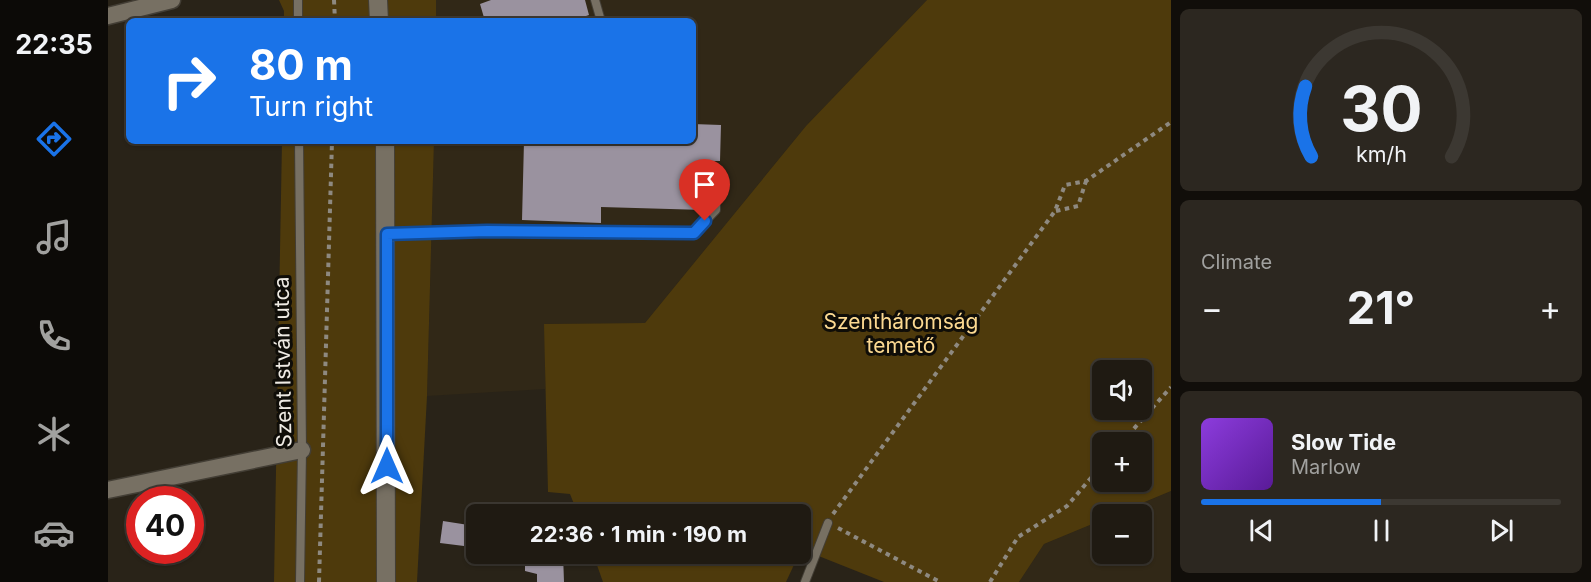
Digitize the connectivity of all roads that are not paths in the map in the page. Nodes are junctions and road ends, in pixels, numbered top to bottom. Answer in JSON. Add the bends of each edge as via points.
{"nodes":[{"id":1,"x":172,"y":0,"type":"edge"},
{"id":2,"x":298,"y":0,"type":"edge"},
{"id":3,"x":378,"y":0,"type":"edge"},
{"id":4,"x":595,"y":0,"type":"edge"},
{"id":5,"x":108,"y":16,"type":"edge"},
{"id":6,"x":298,"y":18,"type":"edge"},
{"id":7,"x":379,"y":18,"type":"edge"},
{"id":8,"x":600,"y":18,"type":"edge"},
{"id":9,"x":299,"y":144,"type":"edge"},
{"id":10,"x":384,"y":144,"type":"edge"},
{"id":11,"x":716,"y":168,"type":"dead end"},
{"id":12,"x":387,"y":234,"type":"junction"},
{"id":13,"x":303,"y":450,"type":"junction"},
{"id":14,"x":108,"y":490,"type":"edge"},
{"id":15,"x":828,"y":523,"type":"road end"},
{"id":16,"x":300,"y":582,"type":"edge"},
{"id":17,"x":386,"y":582,"type":"edge"},
{"id":18,"x":805,"y":582,"type":"edge"}],
"edges":[{"from":1,"to":5,"type":"street"},
{"from":2,"to":6,"type":"lane"},
{"from":3,"to":7,"type":"street"},
{"from":4,"to":8,"type":"lane"},
{"from":9,"to":13,"type":"lane","name":"Szent István utca"},
{"from":10,"to":12,"type":"street"},
{"from":11,"to":12,"type":"lane","via":[[716,210],[694,233]]},
{"from":12,"to":17,"type":"street"},
{"from":13,"to":14,"type":"street"},
{"from":13,"to":16,"type":"lane","name":"Szent István utca"},
{"from":15,"to":18,"type":"lane"}]}
